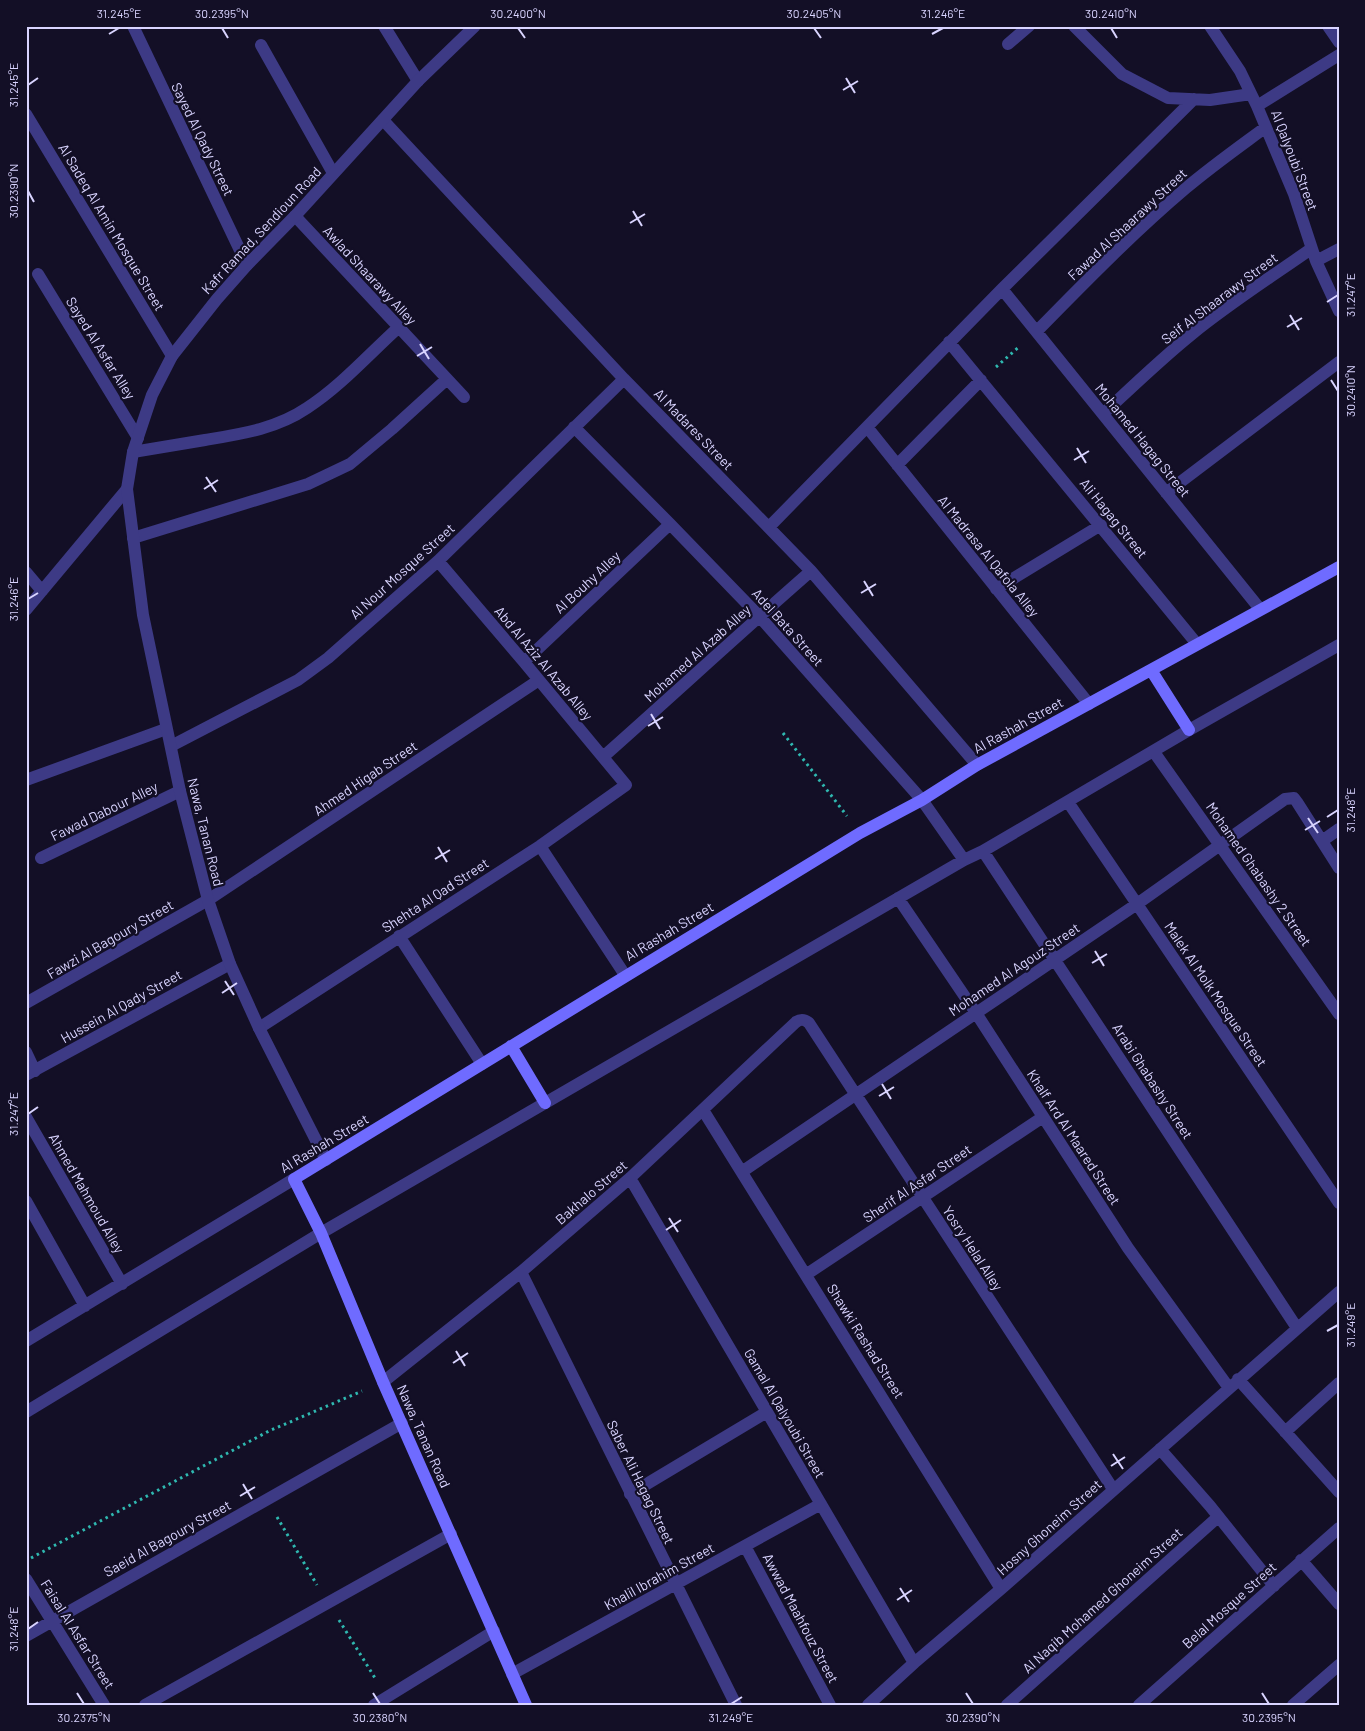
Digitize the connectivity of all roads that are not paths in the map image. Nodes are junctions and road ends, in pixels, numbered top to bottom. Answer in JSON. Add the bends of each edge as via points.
{"nodes":[{"id":1,"x":133,"y":26,"type":"edge"},
{"id":2,"x":384,"y":26,"type":"edge"},
{"id":3,"x":475,"y":26,"type":"edge"},
{"id":4,"x":1029,"y":26,"type":"edge"},
{"id":5,"x":1074,"y":26,"type":"edge"},
{"id":6,"x":1210,"y":26,"type":"edge"},
{"id":7,"x":1328,"y":26,"type":"edge"},
{"id":8,"x":1339,"y":42,"type":"edge"},
{"id":9,"x":1008,"y":44,"type":"dead end"},
{"id":10,"x":261,"y":45,"type":"dead end"},
{"id":11,"x":1339,"y":55,"type":"edge"},
{"id":12,"x":418,"y":81,"type":"junction"},
{"id":13,"x":1194,"y":99,"type":"junction"},
{"id":14,"x":1254,"y":100,"type":"junction"},
{"id":15,"x":26,"y":114,"type":"edge"},
{"id":16,"x":383,"y":120,"type":"junction"},
{"id":17,"x":1266,"y":127,"type":"junction"},
{"id":18,"x":333,"y":173,"type":"junction"},
{"id":19,"x":295,"y":216,"type":"junction"},
{"id":20,"x":1339,"y":249,"type":"edge"},
{"id":21,"x":1313,"y":255,"type":"junction"},
{"id":22,"x":247,"y":265,"type":"junction"},
{"id":23,"x":38,"y":274,"type":"dead end"},
{"id":24,"x":1002,"y":289,"type":"junction"},
{"id":25,"x":1339,"y":311,"type":"edge"},
{"id":26,"x":399,"y":327,"type":"junction"},
{"id":27,"x":1037,"y":331,"type":"junction"},
{"id":28,"x":949,"y":342,"type":"junction"},
{"id":29,"x":172,"y":356,"type":"junction"},
{"id":30,"x":1339,"y":362,"type":"edge"},
{"id":31,"x":447,"y":378,"type":"junction"},
{"id":32,"x":624,"y":379,"type":"junction"},
{"id":33,"x":981,"y":380,"type":"junction"},
{"id":34,"x":464,"y":397,"type":"dead end"},
{"id":35,"x":1104,"y":414,"type":"junction"},
{"id":36,"x":574,"y":427,"type":"junction"},
{"id":37,"x":867,"y":427,"type":"junction"},
{"id":38,"x":138,"y":438,"type":"junction"},
{"id":39,"x":133,"y":452,"type":"junction"},
{"id":40,"x":897,"y":465,"type":"junction"},
{"id":41,"x":127,"y":489,"type":"junction"},
{"id":42,"x":1166,"y":493,"type":"junction"},
{"id":43,"x":670,"y":524,"type":"junction"},
{"id":44,"x":1101,"y":525,"type":"junction"},
{"id":45,"x":769,"y":527,"type":"junction"},
{"id":46,"x":133,"y":538,"type":"junction"},
{"id":47,"x":438,"y":561,"type":"junction"},
{"id":48,"x":1339,"y":567,"type":"edge"},
{"id":49,"x":812,"y":571,"type":"junction"},
{"id":50,"x":26,"y":572,"type":"edge"},
{"id":51,"x":996,"y":589,"type":"junction"},
{"id":52,"x":42,"y":591,"type":"junction"},
{"id":53,"x":1260,"y":609,"type":"junction"},
{"id":54,"x":26,"y":610,"type":"edge"},
{"id":55,"x":759,"y":616,"type":"junction"},
{"id":56,"x":1197,"y":644,"type":"junction"},
{"id":57,"x":1339,"y":645,"type":"edge"},
{"id":58,"x":524,"y":662,"type":"junction"},
{"id":59,"x":1151,"y":670,"type":"junction"},
{"id":60,"x":539,"y":680,"type":"junction"},
{"id":61,"x":1089,"y":704,"type":"junction"},
{"id":62,"x":166,"y":729,"type":"junction"},
{"id":63,"x":1189,"y":730,"type":"junction"},
{"id":64,"x":171,"y":746,"type":"junction"},
{"id":65,"x":1154,"y":752,"type":"junction"},
{"id":66,"x":603,"y":758,"type":"junction"},
{"id":67,"x":977,"y":765,"type":"junction"},
{"id":68,"x":26,"y":780,"type":"edge"},
{"id":69,"x":626,"y":785,"type":"joint"},
{"id":70,"x":180,"y":791,"type":"junction"},
{"id":71,"x":922,"y":800,"type":"junction"},
{"id":72,"x":1068,"y":802,"type":"junction"},
{"id":73,"x":1339,"y":829,"type":"edge"},
{"id":74,"x":1322,"y":841,"type":"junction"},
{"id":75,"x":1220,"y":845,"type":"junction"},
{"id":76,"x":540,"y":846,"type":"junction"},
{"id":77,"x":984,"y":851,"type":"junction"},
{"id":78,"x":42,"y":858,"type":"dead end"},
{"id":79,"x":964,"y":860,"type":"junction"},
{"id":80,"x":1339,"y":868,"type":"edge"},
{"id":81,"x":898,"y":898,"type":"junction"},
{"id":82,"x":208,"y":900,"type":"junction"},
{"id":83,"x":1137,"y":904,"type":"junction"},
{"id":84,"x":399,"y":936,"type":"junction"},
{"id":85,"x":1055,"y":960,"type":"junction"},
{"id":86,"x":230,"y":964,"type":"junction"},
{"id":87,"x":625,"y":975,"type":"junction"},
{"id":88,"x":26,"y":1003,"type":"edge"},
{"id":89,"x":976,"y":1013,"type":"junction"},
{"id":90,"x":1339,"y":1014,"type":"edge"},
{"id":91,"x":809,"y":1023,"type":"joint"},
{"id":92,"x":259,"y":1028,"type":"junction"},
{"id":93,"x":511,"y":1046,"type":"junction"},
{"id":94,"x":26,"y":1052,"type":"edge"},
{"id":95,"x":482,"y":1064,"type":"junction"},
{"id":96,"x":31,"y":1073,"type":"edge"},
{"id":97,"x":855,"y":1095,"type":"junction"},
{"id":98,"x":545,"y":1103,"type":"junction"},
{"id":99,"x":703,"y":1110,"type":"junction"},
{"id":100,"x":26,"y":1116,"type":"edge"},
{"id":101,"x":1043,"y":1117,"type":"junction"},
{"id":102,"x":326,"y":1160,"type":"junction"},
{"id":103,"x":743,"y":1171,"type":"junction"},
{"id":104,"x":630,"y":1178,"type":"junction"},
{"id":105,"x":294,"y":1179,"type":"junction"},
{"id":106,"x":922,"y":1198,"type":"junction"},
{"id":107,"x":26,"y":1201,"type":"edge"},
{"id":108,"x":1339,"y":1203,"type":"edge"},
{"id":109,"x":321,"y":1233,"type":"junction"},
{"id":110,"x":520,"y":1272,"type":"junction"},
{"id":111,"x":807,"y":1274,"type":"junction"},
{"id":112,"x":122,"y":1284,"type":"junction"},
{"id":113,"x":1339,"y":1292,"type":"edge"},
{"id":114,"x":85,"y":1306,"type":"junction"},
{"id":115,"x":1298,"y":1328,"type":"junction"},
{"id":116,"x":26,"y":1341,"type":"edge"},
{"id":117,"x":384,"y":1382,"type":"junction"},
{"id":118,"x":1234,"y":1383,"type":"junction"},
{"id":119,"x":1339,"y":1383,"type":"edge"},
{"id":120,"x":26,"y":1412,"type":"edge"},
{"id":121,"x":767,"y":1412,"type":"junction"},
{"id":122,"x":402,"y":1423,"type":"junction"},
{"id":123,"x":1285,"y":1432,"type":"junction"},
{"id":124,"x":1160,"y":1449,"type":"junction"},
{"id":125,"x":1113,"y":1489,"type":"junction"},
{"id":126,"x":1339,"y":1492,"type":"edge"},
{"id":127,"x":630,"y":1494,"type":"junction"},
{"id":128,"x":821,"y":1504,"type":"junction"},
{"id":129,"x":1218,"y":1517,"type":"junction"},
{"id":130,"x":1339,"y":1528,"type":"edge"},
{"id":131,"x":451,"y":1534,"type":"junction"},
{"id":132,"x":745,"y":1546,"type":"junction"},
{"id":133,"x":1301,"y":1560,"type":"junction"},
{"id":134,"x":26,"y":1578,"type":"edge"},
{"id":135,"x":676,"y":1584,"type":"junction"},
{"id":136,"x":1274,"y":1586,"type":"junction"},
{"id":137,"x":1001,"y":1589,"type":"junction"},
{"id":138,"x":1339,"y":1604,"type":"edge"},
{"id":139,"x":51,"y":1621,"type":"junction"},
{"id":140,"x":494,"y":1631,"type":"junction"},
{"id":141,"x":26,"y":1636,"type":"edge"},
{"id":142,"x":914,"y":1663,"type":"junction"},
{"id":143,"x":1339,"y":1665,"type":"edge"},
{"id":144,"x":512,"y":1674,"type":"junction"},
{"id":145,"x":1008,"y":1704,"type":"edge"},
{"id":146,"x":104,"y":1705,"type":"edge"},
{"id":147,"x":145,"y":1705,"type":"edge"},
{"id":148,"x":374,"y":1705,"type":"edge"},
{"id":149,"x":526,"y":1705,"type":"edge"},
{"id":150,"x":736,"y":1705,"type":"edge"},
{"id":151,"x":830,"y":1705,"type":"edge"},
{"id":152,"x":868,"y":1705,"type":"edge"},
{"id":153,"x":1139,"y":1705,"type":"edge"},
{"id":154,"x":1293,"y":1705,"type":"edge"}],
"edges":[{"from":1,"to":22,"type":"street","name":"Sayed Al Qady Street"},
{"from":2,"to":12,"type":"street"},
{"from":3,"to":12,"type":"street","name":"Kafr Ramad, Sendioun Road"},
{"from":4,"to":9,"type":"street"},
{"from":5,"to":13,"type":"street","via":[[1122,74],[1168,98]]},
{"from":6,"to":14,"type":"street","name":"Al Qalyoubi Street","via":[[1240,71]]},
{"from":7,"to":8,"type":"street"},
{"from":10,"to":18,"type":"street"},
{"from":11,"to":14,"type":"street"},
{"from":12,"to":16,"type":"street","name":"Kafr Ramad, Sendioun Road"},
{"from":13,"to":14,"type":"street"},
{"from":13,"to":24,"type":"street"},
{"from":14,"to":17,"type":"street","name":"Al Qalyoubi Street"},
{"from":15,"to":29,"type":"street","name":"Al Sadeq Al Amin Mosque Street"},
{"from":16,"to":18,"type":"street","name":"Kafr Ramad, Sendioun Road"},
{"from":16,"to":32,"type":"street","name":"Al Madares Street"},
{"from":17,"to":21,"type":"street","name":"Al Qalyoubi Street","via":[[1294,194]]},
{"from":17,"to":27,"type":"street","name":"Fawad Al Shaarawy Street","via":[[1188,186],[1102,265]]},
{"from":18,"to":19,"type":"street","name":"Kafr Ramad, Sendioun Road"},
{"from":19,"to":22,"type":"street","name":"Kafr Ramad, Sendioun Road"},
{"from":19,"to":26,"type":"street","name":"Awlad Shaarawy Alley"},
{"from":20,"to":21,"type":"street","name":"Seif Al Shaarawy Street"},
{"from":21,"to":25,"type":"street","name":"Al Qalyoubi Street"},
{"from":21,"to":35,"type":"street","name":"Seif Al Shaarawy Street","via":[[1217,314]]},
{"from":22,"to":29,"type":"street","name":"Kafr Ramad, Sendioun Road"},
{"from":23,"to":38,"type":"street","name":"Sayed Al Asfar Alley"},
{"from":24,"to":27,"type":"street","name":"Mohamed Hagag Street"},
{"from":24,"to":28,"type":"street"},
{"from":26,"to":31,"type":"street","name":"Awlad Shaarawy Alley"},
{"from":26,"to":39,"type":"street","via":[[326,394],[290,418],[246,434]]},
{"from":27,"to":35,"type":"street","name":"Mohamed Hagag Street"},
{"from":28,"to":33,"type":"street","name":"Ali Hagag Street"},
{"from":28,"to":37,"type":"street"},
{"from":29,"to":38,"type":"street","name":"Kafr Ramad, Sendioun Road","via":[[152,395]]},
{"from":30,"to":42,"type":"street"},
{"from":31,"to":34,"type":"street","name":"Awlad Shaarawy Alley"},
{"from":31,"to":46,"type":"street","via":[[350,464],[308,484]]},
{"from":32,"to":36,"type":"street","name":"Al Nour Mosque Street"},
{"from":32,"to":45,"type":"street","name":"Al Madares Street"},
{"from":33,"to":40,"type":"street"},
{"from":33,"to":44,"type":"street","name":"Ali Hagag Street"},
{"from":35,"to":42,"type":"street","name":"Mohamed Hagag Street"},
{"from":36,"to":43,"type":"street","name":"Adel Bata Street"},
{"from":36,"to":47,"type":"street","name":"Al Nour Mosque Street"},
{"from":37,"to":40,"type":"street","name":"Al Madrasa Al Qafola Alley"},
{"from":37,"to":45,"type":"street"},
{"from":38,"to":39,"type":"street","name":"Kafr Ramad, Sendioun Road"},
{"from":39,"to":41,"type":"street","name":"Kafr Ramad, Sendioun Road"},
{"from":40,"to":51,"type":"street","name":"Al Madrasa Al Qafola Alley"},
{"from":41,"to":46,"type":"street","name":"Nawa, Tanan Road"},
{"from":41,"to":52,"type":"street"},
{"from":42,"to":53,"type":"street","name":"Mohamed Hagag Street"},
{"from":43,"to":55,"type":"street","name":"Adel Bata Street"},
{"from":43,"to":58,"type":"street","name":"Al Bouhy Alley"},
{"from":44,"to":51,"type":"street"},
{"from":44,"to":56,"type":"street","name":"Ali Hagag Street"},
{"from":45,"to":49,"type":"street","name":"Al Madares Street"},
{"from":46,"to":62,"type":"street","name":"Nawa, Tanan Road","via":[[143,615]]},
{"from":47,"to":58,"type":"street","name":"Abd Al Aziz Al Azab Alley"},
{"from":47,"to":64,"type":"street","name":"Al Nour Mosque Street","via":[[328,658],[298,680]]},
{"from":48,"to":53,"type":"main road","name":"Al Rashah Street"},
{"from":49,"to":55,"type":"street","name":"Mohamed Al Azab Alley"},
{"from":49,"to":67,"type":"street","name":"Al Madares Street"},
{"from":50,"to":52,"type":"street"},
{"from":51,"to":61,"type":"street","name":"Al Madrasa Al Qafola Alley"},
{"from":52,"to":54,"type":"street"},
{"from":53,"to":56,"type":"main road","name":"Al Rashah Street"},
{"from":55,"to":66,"type":"street","name":"Mohamed Al Azab Alley"},
{"from":55,"to":71,"type":"street","name":"Adel Bata Street"},
{"from":56,"to":59,"type":"main road","name":"Al Rashah Street"},
{"from":57,"to":63,"type":"street"},
{"from":58,"to":60,"type":"street","name":"Abd Al Aziz Al Azab Alley"},
{"from":59,"to":61,"type":"main road","name":"Al Rashah Street"},
{"from":59,"to":63,"type":"main road"},
{"from":60,"to":66,"type":"street","name":"Abd Al Aziz Al Azab Alley"},
{"from":60,"to":82,"type":"street","name":"Ahmed Higab Street"},
{"from":61,"to":67,"type":"main road","name":"Al Rashah Street"},
{"from":62,"to":64,"type":"street","name":"Nawa, Tanan Road"},
{"from":62,"to":68,"type":"street"},
{"from":63,"to":65,"type":"street"},
{"from":64,"to":70,"type":"street","name":"Nawa, Tanan Road"},
{"from":65,"to":72,"type":"street"},
{"from":65,"to":75,"type":"street","name":"Mohamed Ghabashy 2 Street"},
{"from":66,"to":69,"type":"street","name":"Abd Al Aziz Al Azab Alley"},
{"from":67,"to":71,"type":"main road","name":"Al Rashah Street"},
{"from":69,"to":76,"type":"street","name":"Shehta Al Qad Street"},
{"from":70,"to":78,"type":"street","name":"Fawad Dabour Alley"},
{"from":70,"to":82,"type":"street","name":"Nawa, Tanan Road"},
{"from":71,"to":79,"type":"street","name":"Adel Bata Street"},
{"from":71,"to":87,"type":"main road","name":"Al Rashah Street","via":[[860,833]]},
{"from":72,"to":77,"type":"street"},
{"from":72,"to":83,"type":"street","name":"Malek Al Molk Mosque Street"},
{"from":73,"to":74,"type":"street"},
{"from":74,"to":75,"type":"street","name":"Mohamed Al Agouz Street","via":[[1294,798],[1285,799]]},
{"from":74,"to":80,"type":"street"},
{"from":75,"to":83,"type":"street","name":"Mohamed Al Agouz Street"},
{"from":75,"to":90,"type":"street","name":"Mohamed Ghabashy 2 Street"},
{"from":76,"to":84,"type":"street","name":"Shehta Al Qad Street"},
{"from":76,"to":87,"type":"street"},
{"from":77,"to":79,"type":"street"},
{"from":77,"to":85,"type":"street","name":"Arabi Ghabashy Street"},
{"from":79,"to":81,"type":"street"},
{"from":81,"to":89,"type":"street","name":"Khalf Ard Al Maared Street"},
{"from":81,"to":98,"type":"street"},
{"from":82,"to":86,"type":"street","name":"Nawa, Tanan Road"},
{"from":82,"to":88,"type":"street","name":"Fawzi Al Bagoury Street"},
{"from":83,"to":85,"type":"street","name":"Mohamed Al Agouz Street"},
{"from":83,"to":108,"type":"street","name":"Malek Al Molk Mosque Street"},
{"from":84,"to":92,"type":"street","name":"Shehta Al Qad Street"},
{"from":84,"to":95,"type":"street"},
{"from":85,"to":89,"type":"street","name":"Mohamed Al Agouz Street"},
{"from":85,"to":115,"type":"street","name":"Arabi Ghabashy Street"},
{"from":86,"to":92,"type":"street","name":"Nawa, Tanan Road"},
{"from":86,"to":96,"type":"street","name":"Hussein Al Qady Street"},
{"from":87,"to":93,"type":"main road","name":"Al Rashah Street"},
{"from":89,"to":97,"type":"street","name":"Mohamed Al Agouz Street"},
{"from":89,"to":101,"type":"street","name":"Khalf Ard Al Maared Street"},
{"from":91,"to":97,"type":"street","name":"Yosry Helal Alley"},
{"from":91,"to":99,"type":"street","name":"Bakhalo Street","via":[[805,1020],[796,1022]]},
{"from":92,"to":102,"type":"street","name":"Nawa, Tanan Road"},
{"from":93,"to":95,"type":"main road","name":"Al Rashah Street"},
{"from":93,"to":98,"type":"main road"},
{"from":94,"to":96,"type":"street"},
{"from":95,"to":102,"type":"main road","name":"Al Rashah Street"},
{"from":97,"to":103,"type":"street","name":"Mohamed Al Agouz Street"},
{"from":97,"to":106,"type":"street","name":"Yosry Helal Alley"},
{"from":98,"to":109,"type":"street"},
{"from":99,"to":103,"type":"street","name":"Shawki Rashad Street"},
{"from":99,"to":104,"type":"street","name":"Bakhalo Street"},
{"from":100,"to":112,"type":"street","name":"Ahmed Mahmoud Alley"},
{"from":101,"to":106,"type":"street","name":"Sherif Al Asfar Street"},
{"from":101,"to":118,"type":"street","name":"Khalf Ard Al Maared Street","via":[[1128,1248]]},
{"from":102,"to":105,"type":"main road","name":"Al Rashah Street"},
{"from":103,"to":111,"type":"street","name":"Shawki Rashad Street"},
{"from":104,"to":110,"type":"street","name":"Bakhalo Street"},
{"from":104,"to":121,"type":"street","name":"Gamal Al Qalyoubi Street"},
{"from":105,"to":109,"type":"main road","name":"Nawa, Tanan Road"},
{"from":105,"to":112,"type":"street","name":"Al Rashah Street"},
{"from":106,"to":111,"type":"street","name":"Sherif Al Asfar Street"},
{"from":106,"to":125,"type":"street","name":"Yosry Helal Alley"},
{"from":107,"to":114,"type":"street"},
{"from":109,"to":117,"type":"main road","name":"Nawa, Tanan Road"},
{"from":109,"to":120,"type":"street"},
{"from":110,"to":117,"type":"street","name":"Bakhalo Street"},
{"from":110,"to":127,"type":"street","name":"Saber Ali Hagag Street"},
{"from":111,"to":137,"type":"street","name":"Shawki Rashad Street"},
{"from":112,"to":114,"type":"street","name":"Al Rashah Street"},
{"from":113,"to":115,"type":"street","name":"Hosny Ghoneim Street"},
{"from":114,"to":116,"type":"street","name":"Al Rashah Street"},
{"from":115,"to":118,"type":"street","name":"Hosny Ghoneim Street"},
{"from":117,"to":122,"type":"main road","name":"Nawa, Tanan Road"},
{"from":118,"to":123,"type":"street","name":"Khalf Ard Al Maared Street"},
{"from":118,"to":124,"type":"street","name":"Hosny Ghoneim Street"},
{"from":119,"to":123,"type":"street"},
{"from":121,"to":127,"type":"street"},
{"from":121,"to":128,"type":"street","name":"Gamal Al Qalyoubi Street"},
{"from":122,"to":131,"type":"main road","name":"Nawa, Tanan Road"},
{"from":122,"to":139,"type":"street","name":"Saeid Al Bagoury Street"},
{"from":123,"to":126,"type":"street","name":"Khalf Ard Al Maared Street"},
{"from":124,"to":125,"type":"street","name":"Hosny Ghoneim Street"},
{"from":124,"to":129,"type":"street"},
{"from":125,"to":137,"type":"street","name":"Hosny Ghoneim Street"},
{"from":127,"to":135,"type":"street","name":"Saber Ali Hagag Street"},
{"from":128,"to":132,"type":"street","name":"Khalil Ibrahim Street"},
{"from":128,"to":142,"type":"street","name":"Gamal Al Qalyoubi Street"},
{"from":129,"to":136,"type":"street"},
{"from":129,"to":145,"type":"street","name":"Al Naqib Mohamed Ghoneim Street"},
{"from":130,"to":133,"type":"street","name":"Belal Mosque Street"},
{"from":131,"to":140,"type":"main road","name":"Nawa, Tanan Road"},
{"from":131,"to":147,"type":"street"},
{"from":132,"to":135,"type":"street","name":"Khalil Ibrahim Street"},
{"from":132,"to":151,"type":"street","name":"Awwad Maahfouz Street"},
{"from":133,"to":136,"type":"street","name":"Belal Mosque Street"},
{"from":133,"to":138,"type":"street"},
{"from":134,"to":139,"type":"street","name":"Faisal Al Asfar Street"},
{"from":135,"to":144,"type":"street","name":"Khalil Ibrahim Street"},
{"from":135,"to":150,"type":"street","name":"Saber Ali Hagag Street"},
{"from":136,"to":153,"type":"street","name":"Belal Mosque Street"},
{"from":137,"to":142,"type":"street","name":"Hosny Ghoneim Street"},
{"from":139,"to":141,"type":"street","name":"Saeid Al Bagoury Street"},
{"from":139,"to":146,"type":"street","name":"Faisal Al Asfar Street"},
{"from":140,"to":144,"type":"main road","name":"Nawa, Tanan Road"},
{"from":140,"to":148,"type":"street"},
{"from":142,"to":152,"type":"street","name":"Hosny Ghoneim Street"},
{"from":143,"to":154,"type":"street"},
{"from":144,"to":149,"type":"main road","name":"Nawa, Tanan Road"}]}
